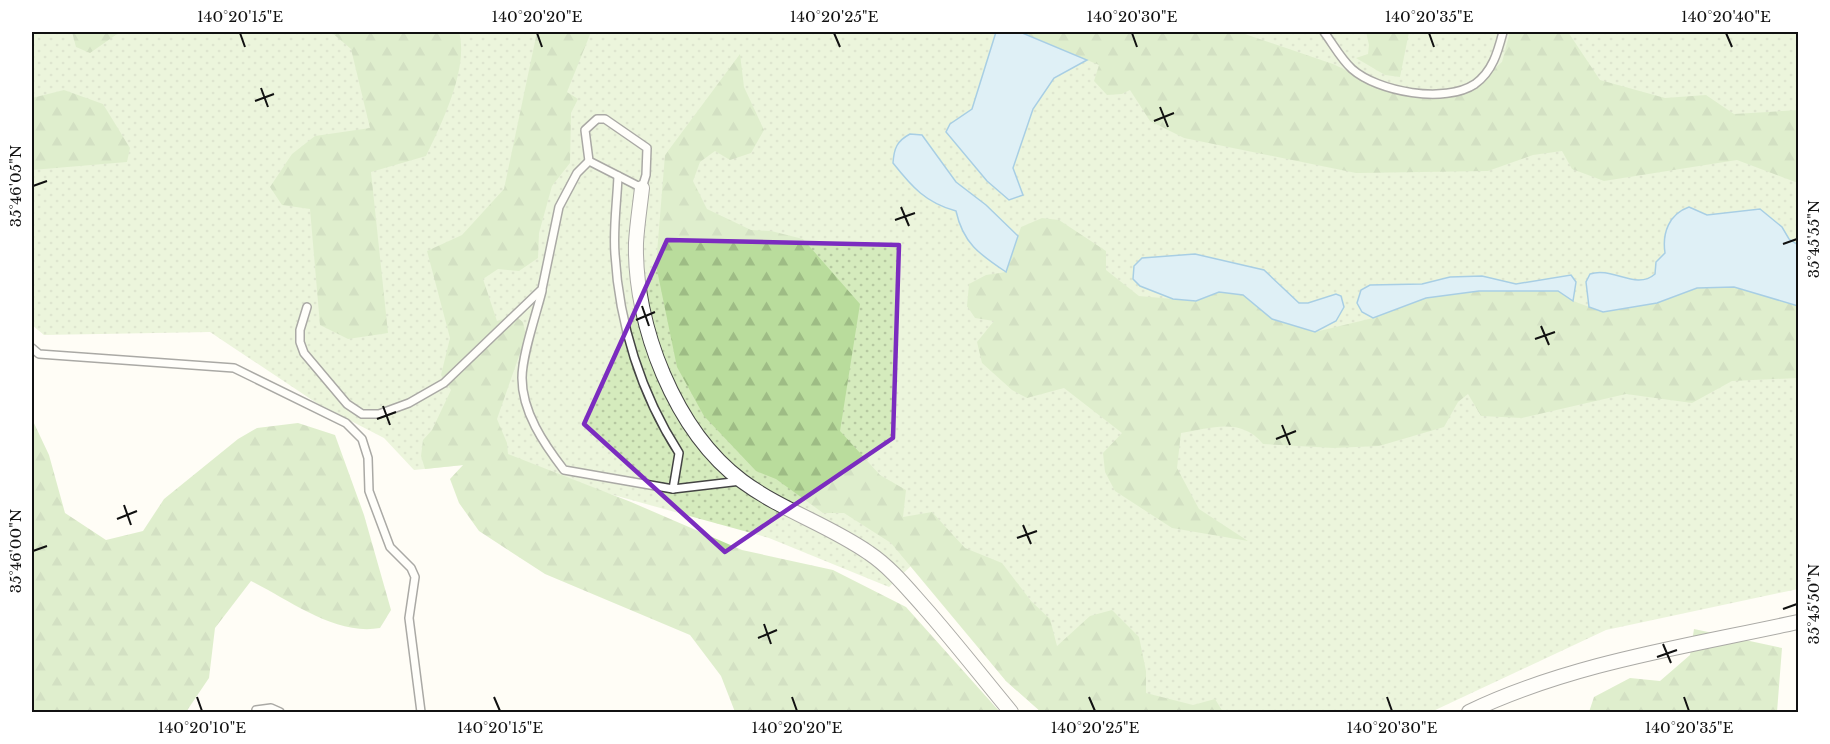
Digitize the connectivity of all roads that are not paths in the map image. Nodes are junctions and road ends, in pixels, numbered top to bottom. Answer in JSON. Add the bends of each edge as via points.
{"nodes":[{"id":1,"x":1324,"y":32,"type":"edge"},
{"id":2,"x":1503,"y":32,"type":"edge"},
{"id":3,"x":589,"y":161,"type":"junction"},
{"id":4,"x":618,"y":176,"type":"junction"},
{"id":5,"x":642,"y":188,"type":"junction"},
{"id":6,"x":542,"y":289,"type":"junction"},
{"id":7,"x":306,"y":307,"type":"dead end"},
{"id":8,"x":32,"y":348,"type":"edge"},
{"id":9,"x":741,"y":481,"type":"junction"},
{"id":10,"x":672,"y":489,"type":"junction"},
{"id":11,"x":1798,"y":622,"type":"edge"},
{"id":12,"x":256,"y":710,"type":"dead end"},
{"id":13,"x":280,"y":712,"type":"edge"},
{"id":14,"x":421,"y":712,"type":"edge"},
{"id":15,"x":1011,"y":712,"type":"edge"},
{"id":16,"x":1469,"y":712,"type":"edge"}],
"edges":[{"from":1,"to":2,"type":"lane","via":[[1353,70],[1407,92],[1437,95],[1475,84],[1490,69]]},
{"from":3,"to":4,"type":"lane"},
{"from":3,"to":5,"type":"lane","via":[[585,130],[605,119],[647,148]]},
{"from":3,"to":6,"type":"lane","via":[[577,173],[559,207]]},
{"from":4,"to":5,"type":"lane"},
{"from":4,"to":10,"type":"lane","via":[[615,253],[625,328],[649,401],[679,453]]},
{"from":5,"to":9,"type":"street","via":[[636,243],[639,285],[662,371],[681,411],[704,445]]},
{"from":6,"to":7,"type":"lane","via":[[444,383],[380,414],[362,414],[346,404],[304,353],[300,330]]},
{"from":6,"to":10,"type":"lane","via":[[522,376],[524,397],[544,444],[564,470]]},
{"from":8,"to":14,"type":"lane","via":[[39,354],[234,368],[346,423],[362,439],[368,458],[369,491],[390,547],[415,577],[409,618]]},
{"from":9,"to":10,"type":"lane"},
{"from":9,"to":15,"type":"street","via":[[869,553],[895,574]]},
{"from":11,"to":16,"type":"street","via":[[1541,683]]},
{"from":12,"to":13,"type":"lane","via":[[271,708]]}]}
